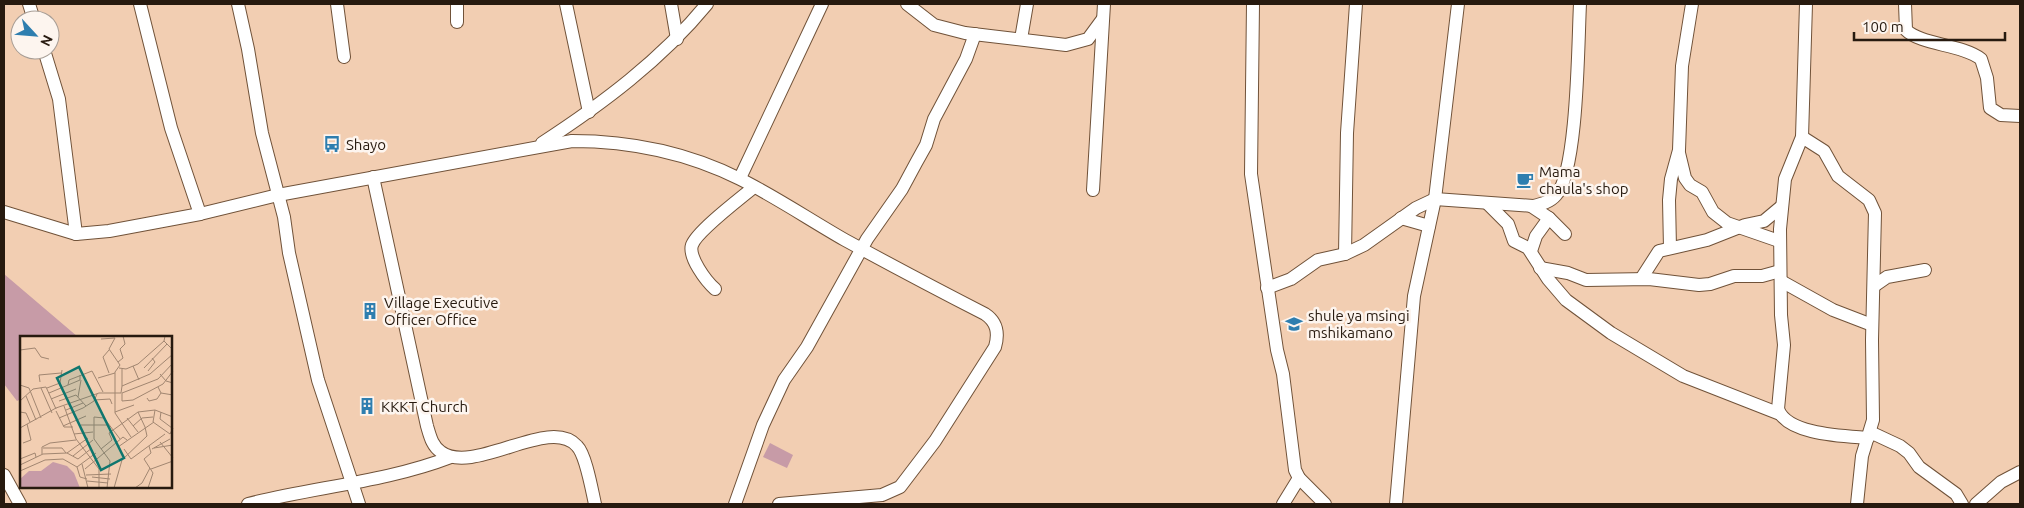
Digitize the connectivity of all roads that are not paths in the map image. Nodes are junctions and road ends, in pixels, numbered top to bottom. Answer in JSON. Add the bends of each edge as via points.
{"nodes":[{"id":1,"x":140,"y":4,"type":"edge"},
{"id":2,"x":238,"y":4,"type":"edge"},
{"id":3,"x":337,"y":4,"type":"edge"},
{"id":4,"x":457,"y":4,"type":"edge"},
{"id":5,"x":566,"y":4,"type":"edge"},
{"id":6,"x":670,"y":4,"type":"edge"},
{"id":7,"x":707,"y":4,"type":"edge"},
{"id":8,"x":822,"y":4,"type":"edge"},
{"id":9,"x":1026,"y":4,"type":"edge"},
{"id":10,"x":1104,"y":4,"type":"edge"},
{"id":11,"x":1253,"y":4,"type":"edge"},
{"id":12,"x":1356,"y":4,"type":"edge"},
{"id":13,"x":1458,"y":4,"type":"edge"},
{"id":14,"x":1580,"y":4,"type":"edge"},
{"id":15,"x":1692,"y":4,"type":"edge"},
{"id":16,"x":1806,"y":4,"type":"edge"},
{"id":17,"x":1905,"y":4,"type":"edge"},
{"id":18,"x":911,"y":5,"type":"edge"},
{"id":19,"x":1102,"y":20,"type":"junction"},
{"id":20,"x":457,"y":22,"type":"dead end"},
{"id":21,"x":975,"y":34,"type":"junction"},
{"id":22,"x":677,"y":39,"type":"junction"},
{"id":23,"x":1021,"y":40,"type":"junction"},
{"id":24,"x":344,"y":57,"type":"dead end"},
{"id":25,"x":47,"y":60,"type":"edge"},
{"id":26,"x":589,"y":112,"type":"junction"},
{"id":27,"x":2020,"y":116,"type":"edge"},
{"id":28,"x":1802,"y":137,"type":"junction"},
{"id":29,"x":538,"y":146,"type":"junction"},
{"id":30,"x":1679,"y":150,"type":"junction"},
{"id":31,"x":374,"y":177,"type":"junction"},
{"id":32,"x":740,"y":178,"type":"junction"},
{"id":33,"x":754,"y":187,"type":"junction"},
{"id":34,"x":1093,"y":190,"type":"dead end"},
{"id":35,"x":278,"y":195,"type":"junction"},
{"id":36,"x":1435,"y":199,"type":"junction"},
{"id":37,"x":1487,"y":203,"type":"junction"},
{"id":38,"x":1530,"y":206,"type":"junction"},
{"id":39,"x":1782,"y":206,"type":"junction"},
{"id":40,"x":4,"y":212,"type":"edge"},
{"id":41,"x":200,"y":214,"type":"junction"},
{"id":42,"x":1401,"y":218,"type":"junction"},
{"id":43,"x":1549,"y":218,"type":"junction"},
{"id":44,"x":1430,"y":226,"type":"junction"},
{"id":45,"x":1739,"y":227,"type":"junction"},
{"id":46,"x":76,"y":234,"type":"junction"},
{"id":47,"x":1565,"y":234,"type":"dead end"},
{"id":48,"x":1779,"y":241,"type":"junction"},
{"id":49,"x":1670,"y":248,"type":"junction"},
{"id":50,"x":862,"y":249,"type":"junction"},
{"id":51,"x":1531,"y":252,"type":"junction"},
{"id":52,"x":1346,"y":254,"type":"junction"},
{"id":53,"x":1540,"y":268,"type":"junction"},
{"id":54,"x":1925,"y":270,"type":"dead end"},
{"id":55,"x":1781,"y":276,"type":"junction"},
{"id":56,"x":1641,"y":279,"type":"junction"},
{"id":57,"x":1874,"y":286,"type":"junction"},
{"id":58,"x":1267,"y":288,"type":"junction"},
{"id":59,"x":715,"y":289,"type":"dead end"},
{"id":60,"x":1872,"y":325,"type":"junction"},
{"id":61,"x":1780,"y":414,"type":"junction"},
{"id":62,"x":1869,"y":435,"type":"junction"},
{"id":63,"x":450,"y":457,"type":"junction"},
{"id":64,"x":2020,"y":472,"type":"edge"},
{"id":65,"x":4,"y":476,"type":"edge"},
{"id":66,"x":1300,"y":478,"type":"junction"},
{"id":67,"x":351,"y":483,"type":"junction"},
{"id":68,"x":20,"y":504,"type":"edge"},
{"id":69,"x":254,"y":504,"type":"edge"},
{"id":70,"x":359,"y":504,"type":"edge"},
{"id":71,"x":595,"y":504,"type":"edge"},
{"id":72,"x":735,"y":504,"type":"edge"},
{"id":73,"x":779,"y":504,"type":"edge"},
{"id":74,"x":1283,"y":504,"type":"edge"},
{"id":75,"x":1325,"y":504,"type":"edge"},
{"id":76,"x":1396,"y":504,"type":"edge"},
{"id":77,"x":1857,"y":504,"type":"edge"},
{"id":78,"x":1962,"y":504,"type":"edge"},
{"id":79,"x":1976,"y":504,"type":"edge"}],
"edges":[{"from":1,"to":41,"type":"street","via":[[171,128]]},
{"from":2,"to":35,"type":"street","via":[[262,133]]},
{"from":3,"to":24,"type":"street"},
{"from":4,"to":20,"type":"street"},
{"from":5,"to":26,"type":"street"},
{"from":6,"to":22,"type":"street"},
{"from":7,"to":22,"type":"street"},
{"from":8,"to":32,"type":"street"},
{"from":9,"to":23,"type":"street"},
{"from":10,"to":19,"type":"street"},
{"from":11,"to":58,"type":"street","via":[[1251,174]]},
{"from":12,"to":52,"type":"street","via":[[1346,140]]},
{"from":13,"to":36,"type":"street"},
{"from":14,"to":38,"type":"street","via":[[1570,161],[1557,194],[1546,203]]},
{"from":15,"to":30,"type":"street","via":[[1682,66]]},
{"from":16,"to":28,"type":"street"},
{"from":17,"to":27,"type":"street","via":[[1906,30],[1981,59],[1990,108],[2001,115]]},
{"from":18,"to":21,"type":"street","via":[[934,25]]},
{"from":19,"to":23,"type":"street","via":[[1088,40],[1080,43],[1066,45]]},
{"from":19,"to":34,"type":"street"},
{"from":21,"to":23,"type":"street"},
{"from":21,"to":50,"type":"street","via":[[966,59],[934,119],[926,145]]},
{"from":22,"to":26,"type":"street"},
{"from":25,"to":46,"type":"street","via":[[59,99]]},
{"from":26,"to":29,"type":"street"},
{"from":28,"to":39,"type":"street","via":[[1785,179]]},
{"from":28,"to":57,"type":"street","via":[[1824,151],[1838,176],[1874,206]]},
{"from":29,"to":31,"type":"street"},
{"from":29,"to":32,"type":"street","via":[[591,141],[642,146]]},
{"from":30,"to":45,"type":"street","via":[[1687,182],[1702,192],[1713,212],[1727,223]]},
{"from":30,"to":49,"type":"street","via":[[1669,200]]},
{"from":31,"to":35,"type":"street"},
{"from":31,"to":63,"type":"street","via":[[427,426],[432,442]]},
{"from":32,"to":33,"type":"street"},
{"from":33,"to":50,"type":"street"},
{"from":33,"to":59,"type":"street","via":[[703,231],[693,244],[692,252],[701,273]]},
{"from":35,"to":41,"type":"street"},
{"from":35,"to":67,"type":"street","via":[[318,380]]},
{"from":36,"to":37,"type":"street"},
{"from":36,"to":42,"type":"street"},
{"from":36,"to":44,"type":"street"},
{"from":37,"to":38,"type":"street"},
{"from":37,"to":51,"type":"street","via":[[1508,224],[1514,241]]},
{"from":38,"to":43,"type":"street"},
{"from":39,"to":45,"type":"street","via":[[1768,219]]},
{"from":39,"to":48,"type":"street"},
{"from":40,"to":46,"type":"street"},
{"from":41,"to":46,"type":"street"},
{"from":42,"to":44,"type":"street"},
{"from":42,"to":52,"type":"street","via":[[1369,242]]},
{"from":43,"to":47,"type":"street"},
{"from":43,"to":51,"type":"street","via":[[1536,236]]},
{"from":44,"to":76,"type":"street","via":[[1414,296]]},
{"from":45,"to":48,"type":"street"},
{"from":45,"to":49,"type":"street","via":[[1707,240]]},
{"from":48,"to":55,"type":"street"},
{"from":49,"to":56,"type":"street","via":[[1659,251]]},
{"from":50,"to":72,"type":"street","via":[[807,347],[781,386]]},
{"from":50,"to":73,"type":"street","via":[[991,318],[997,329],[997,341],[953,414],[900,487],[882,495]]},
{"from":51,"to":53,"type":"street"},
{"from":52,"to":58,"type":"street","via":[[1318,260],[1291,280]]},
{"from":53,"to":56,"type":"street","via":[[1590,280]]},
{"from":53,"to":61,"type":"street","via":[[1566,300],[1610,333],[1683,376]]},
{"from":54,"to":57,"type":"street","via":[[1887,277]]},
{"from":55,"to":56,"type":"street","via":[[1734,276],[1699,285]]},
{"from":55,"to":60,"type":"street","via":[[1833,310]]},
{"from":55,"to":61,"type":"street","via":[[1784,345]]},
{"from":57,"to":60,"type":"street"},
{"from":58,"to":66,"type":"street","via":[[1296,470]]},
{"from":60,"to":62,"type":"street","via":[[1873,420]]},
{"from":61,"to":62,"type":"street","via":[[1794,425],[1821,434]]},
{"from":62,"to":77,"type":"street","via":[[1862,456]]},
{"from":62,"to":78,"type":"street","via":[[1900,446],[1919,467],[1956,494]]},
{"from":63,"to":67,"type":"street"},
{"from":63,"to":71,"type":"street","via":[[467,457],[554,437],[568,439],[579,447]]},
{"from":64,"to":79,"type":"street","via":[[2001,482]]},
{"from":65,"to":68,"type":"street"},
{"from":66,"to":74,"type":"street"},
{"from":66,"to":75,"type":"street"},
{"from":67,"to":69,"type":"street"},
{"from":67,"to":70,"type":"street"}]}
